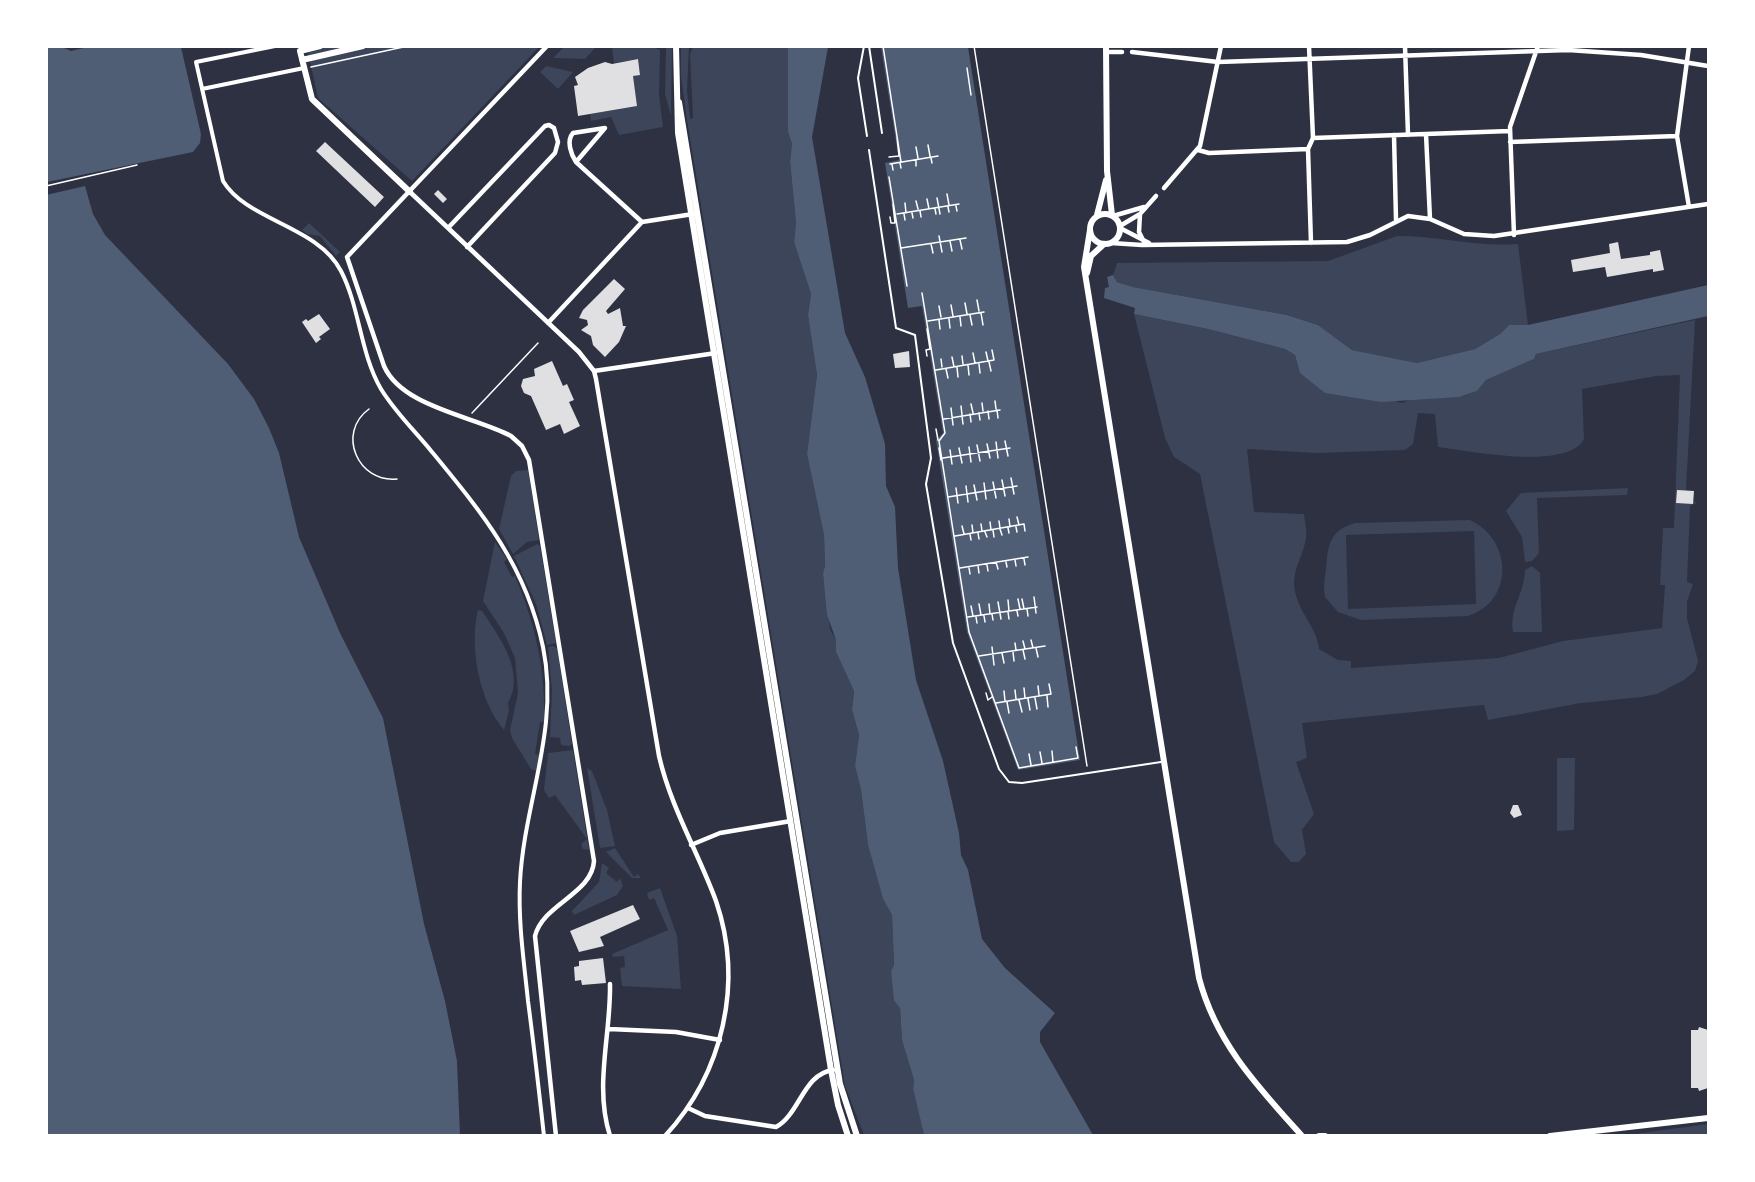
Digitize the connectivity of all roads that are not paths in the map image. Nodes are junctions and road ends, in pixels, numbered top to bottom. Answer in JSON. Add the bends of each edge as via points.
{"nodes":[{"id":1,"x":275,"y":46,"type":"edge"},
{"id":2,"x":320,"y":46,"type":"edge"},
{"id":3,"x":363,"y":46,"type":"edge"},
{"id":4,"x":547,"y":46,"type":"edge"},
{"id":5,"x":676,"y":46,"type":"edge"},
{"id":6,"x":864,"y":46,"type":"edge"},
{"id":7,"x":869,"y":46,"type":"edge"},
{"id":8,"x":1221,"y":46,"type":"edge"},
{"id":9,"x":1310,"y":46,"type":"edge"},
{"id":10,"x":1406,"y":46,"type":"edge"},
{"id":11,"x":1689,"y":46,"type":"edge"},
{"id":12,"x":1106,"y":49,"type":"edge"},
{"id":13,"x":1538,"y":49,"type":"edge"},
{"id":14,"x":1122,"y":52,"type":"dead end"},
{"id":15,"x":1132,"y":52,"type":"dead end"},
{"id":16,"x":1406,"y":54,"type":"junction"},
{"id":17,"x":1310,"y":58,"type":"junction"},
{"id":18,"x":302,"y":60,"type":"junction"},
{"id":19,"x":1218,"y":62,"type":"junction"},
{"id":20,"x":1688,"y":62,"type":"junction"},
{"id":21,"x":1708,"y":66,"type":"edge"},
{"id":22,"x":304,"y":68,"type":"junction"},
{"id":23,"x":202,"y":89,"type":"junction"},
{"id":24,"x":1510,"y":131,"type":"junction"},
{"id":25,"x":882,"y":133,"type":"dead end"},
{"id":26,"x":1426,"y":134,"type":"junction"},
{"id":27,"x":1394,"y":135,"type":"junction"},
{"id":28,"x":1408,"y":135,"type":"junction"},
{"id":29,"x":1677,"y":135,"type":"junction"},
{"id":30,"x":867,"y":136,"type":"dead end"},
{"id":31,"x":1313,"y":138,"type":"junction"},
{"id":32,"x":1510,"y":142,"type":"junction"},
{"id":33,"x":1308,"y":149,"type":"junction"},
{"id":34,"x":869,"y":150,"type":"dead end"},
{"id":35,"x":1198,"y":150,"type":"junction"},
{"id":36,"x":576,"y":162,"type":"junction"},
{"id":37,"x":1107,"y":171,"type":"junction"},
{"id":38,"x":1164,"y":188,"type":"dead end"},
{"id":39,"x":410,"y":192,"type":"junction"},
{"id":40,"x":1156,"y":196,"type":"dead end"},
{"id":41,"x":1708,"y":204,"type":"edge"},
{"id":42,"x":1146,"y":206,"type":"junction"},
{"id":43,"x":1689,"y":207,"type":"junction"},
{"id":44,"x":695,"y":213,"type":"junction"},
{"id":45,"x":1140,"y":214,"type":"junction"},
{"id":46,"x":1097,"y":215,"type":"junction"},
{"id":47,"x":1112,"y":215,"type":"junction"},
{"id":48,"x":1430,"y":219,"type":"junction"},
{"id":49,"x":1396,"y":220,"type":"junction"},
{"id":50,"x":642,"y":222,"type":"junction"},
{"id":51,"x":1120,"y":227,"type":"junction"},
{"id":52,"x":448,"y":228,"type":"junction"},
{"id":53,"x":1090,"y":230,"type":"junction"},
{"id":54,"x":1514,"y":235,"type":"junction"},
{"id":55,"x":1144,"y":242,"type":"junction"},
{"id":56,"x":1108,"y":243,"type":"junction"},
{"id":57,"x":1311,"y":243,"type":"junction"},
{"id":58,"x":1157,"y":244,"type":"junction"},
{"id":59,"x":467,"y":247,"type":"junction"},
{"id":60,"x":1087,"y":280,"type":"junction"},
{"id":61,"x":548,"y":323,"type":"junction"},
{"id":62,"x":717,"y":352,"type":"junction"},
{"id":63,"x":594,"y":371,"type":"junction"},
{"id":64,"x":1164,"y":761,"type":"junction"},
{"id":65,"x":794,"y":821,"type":"junction"},
{"id":66,"x":691,"y":845,"type":"junction"},
{"id":67,"x":610,"y":984,"type":"dead end"},
{"id":68,"x":609,"y":1029,"type":"junction"},
{"id":69,"x":720,"y":1040,"type":"junction"},
{"id":70,"x":834,"y":1070,"type":"junction"},
{"id":71,"x":688,"y":1108,"type":"junction"},
{"id":72,"x":1708,"y":1118,"type":"edge"},
{"id":73,"x":770,"y":1127,"type":"junction"},
{"id":74,"x":1611,"y":1129,"type":"junction"},
{"id":75,"x":847,"y":1134,"type":"edge"},
{"id":76,"x":544,"y":1136,"type":"edge"},
{"id":77,"x":556,"y":1136,"type":"edge"},
{"id":78,"x":610,"y":1136,"type":"edge"},
{"id":79,"x":665,"y":1136,"type":"edge"},
{"id":80,"x":768,"y":1136,"type":"edge"},
{"id":81,"x":857,"y":1136,"type":"edge"},
{"id":82,"x":1302,"y":1136,"type":"edge"},
{"id":83,"x":1319,"y":1136,"type":"edge"},
{"id":84,"x":1325,"y":1136,"type":"edge"},
{"id":85,"x":1550,"y":1136,"type":"edge"},
{"id":86,"x":1582,"y":1136,"type":"edge"}],
"edges":[{"from":1,"to":23,"type":"street","via":[[196,62]]},
{"from":2,"to":18,"type":"street","via":[[300,51]]},
{"from":3,"to":18,"type":"street"},
{"from":4,"to":39,"type":"street"},
{"from":5,"to":44,"type":"street","via":[[677,92]]},
{"from":6,"to":30,"type":"lane","via":[[858,78]]},
{"from":7,"to":25,"type":"lane"},
{"from":8,"to":19,"type":"street"},
{"from":9,"to":17,"type":"street"},
{"from":10,"to":16,"type":"street"},
{"from":11,"to":20,"type":"street"},
{"from":12,"to":14,"type":"street"},
{"from":12,"to":37,"type":"street"},
{"from":13,"to":16,"type":"street"},
{"from":13,"to":20,"type":"street","via":[[1613,52]]},
{"from":13,"to":24,"type":"street"},
{"from":15,"to":19,"type":"street"},
{"from":16,"to":17,"type":"street"},
{"from":16,"to":28,"type":"street"},
{"from":17,"to":19,"type":"street"},
{"from":17,"to":31,"type":"street"},
{"from":18,"to":22,"type":"street"},
{"from":19,"to":35,"type":"street"},
{"from":20,"to":21,"type":"street"},
{"from":20,"to":29,"type":"street"},
{"from":22,"to":23,"type":"street"},
{"from":22,"to":39,"type":"street","via":[[312,99]]},
{"from":23,"to":76,"type":"street","via":[[226,186],[250,206],[326,250],[342,272],[380,386],[499,537],[527,593],[542,640],[548,694],[547,728],[523,858],[520,898]]},
{"from":24,"to":26,"type":"street"},
{"from":24,"to":32,"type":"street"},
{"from":26,"to":28,"type":"street"},
{"from":26,"to":48,"type":"street"},
{"from":27,"to":28,"type":"street"},
{"from":27,"to":31,"type":"street"},
{"from":27,"to":49,"type":"street"},
{"from":29,"to":32,"type":"street"},
{"from":29,"to":43,"type":"street"},
{"from":31,"to":33,"type":"street"},
{"from":32,"to":54,"type":"street"},
{"from":33,"to":35,"type":"street","via":[[1209,153]]},
{"from":33,"to":57,"type":"street"},
{"from":34,"to":64,"type":"lane","via":[[896,328],[915,334],[932,458],[926,484],[953,643],[999,769],[1006,779],[1017,784]]},
{"from":35,"to":38,"type":"street"},
{"from":36,"to":36,"type":"street","via":[[591,145],[605,128],[570,135]]},
{"from":36,"to":50,"type":"street"},
{"from":37,"to":46,"type":"street"},
{"from":37,"to":47,"type":"street"},
{"from":39,"to":52,"type":"street"},
{"from":39,"to":77,"type":"street","via":[[347,257],[391,379],[406,393],[511,436],[529,460],[594,855],[588,878],[542,920],[535,936]]},
{"from":40,"to":42,"type":"street"},
{"from":41,"to":43,"type":"street"},
{"from":42,"to":45,"type":"street"},
{"from":42,"to":47,"type":"street","via":[[1132,213]]},
{"from":43,"to":54,"type":"street"},
{"from":44,"to":50,"type":"street"},
{"from":44,"to":62,"type":"street"},
{"from":45,"to":51,"type":"street"},
{"from":45,"to":55,"type":"street","via":[[1139,232]]},
{"from":46,"to":47,"type":"street"},
{"from":46,"to":53,"type":"street"},
{"from":47,"to":51,"type":"street"},
{"from":48,"to":49,"type":"street","via":[[1413,216]]},
{"from":48,"to":54,"type":"street","via":[[1470,236]]},
{"from":49,"to":57,"type":"street","via":[[1354,241]]},
{"from":50,"to":61,"type":"street"},
{"from":51,"to":55,"type":"street"},
{"from":51,"to":56,"type":"street","via":[[1117,237]]},
{"from":52,"to":59,"type":"street"},
{"from":52,"to":59,"type":"street","via":[[545,126],[554,128],[558,142],[555,153]]},
{"from":53,"to":56,"type":"street","via":[[1094,239]]},
{"from":53,"to":60,"type":"street","via":[[1083,262]]},
{"from":55,"to":58,"type":"street"},
{"from":56,"to":58,"type":"street"},
{"from":56,"to":60,"type":"street","via":[[1090,259]]},
{"from":57,"to":58,"type":"street"},
{"from":59,"to":61,"type":"street"},
{"from":60,"to":64,"type":"street"},
{"from":61,"to":63,"type":"street"},
{"from":62,"to":63,"type":"street"},
{"from":62,"to":65,"type":"street"},
{"from":63,"to":66,"type":"street","via":[[656,741],[670,795]]},
{"from":64,"to":82,"type":"street","via":[[1207,1008],[1235,1058]]},
{"from":65,"to":66,"type":"street","via":[[720,833]]},
{"from":65,"to":70,"type":"street"},
{"from":66,"to":69,"type":"street","via":[[716,902],[725,938],[728,986]]},
{"from":67,"to":68,"type":"street"},
{"from":68,"to":69,"type":"street","via":[[676,1032]]},
{"from":68,"to":78,"type":"street","via":[[603,1084]]},
{"from":69,"to":71,"type":"street"},
{"from":70,"to":73,"type":"street","via":[[815,1078],[782,1124]]},
{"from":70,"to":75,"type":"street","via":[[838,1105]]},
{"from":70,"to":81,"type":"street"},
{"from":71,"to":73,"type":"street","via":[[712,1118]]},
{"from":71,"to":79,"type":"street"},
{"from":72,"to":74,"type":"street"},
{"from":73,"to":80,"type":"street"},
{"from":74,"to":85,"type":"street"},
{"from":74,"to":86,"type":"street"},
{"from":83,"to":84,"type":"street"}]}
